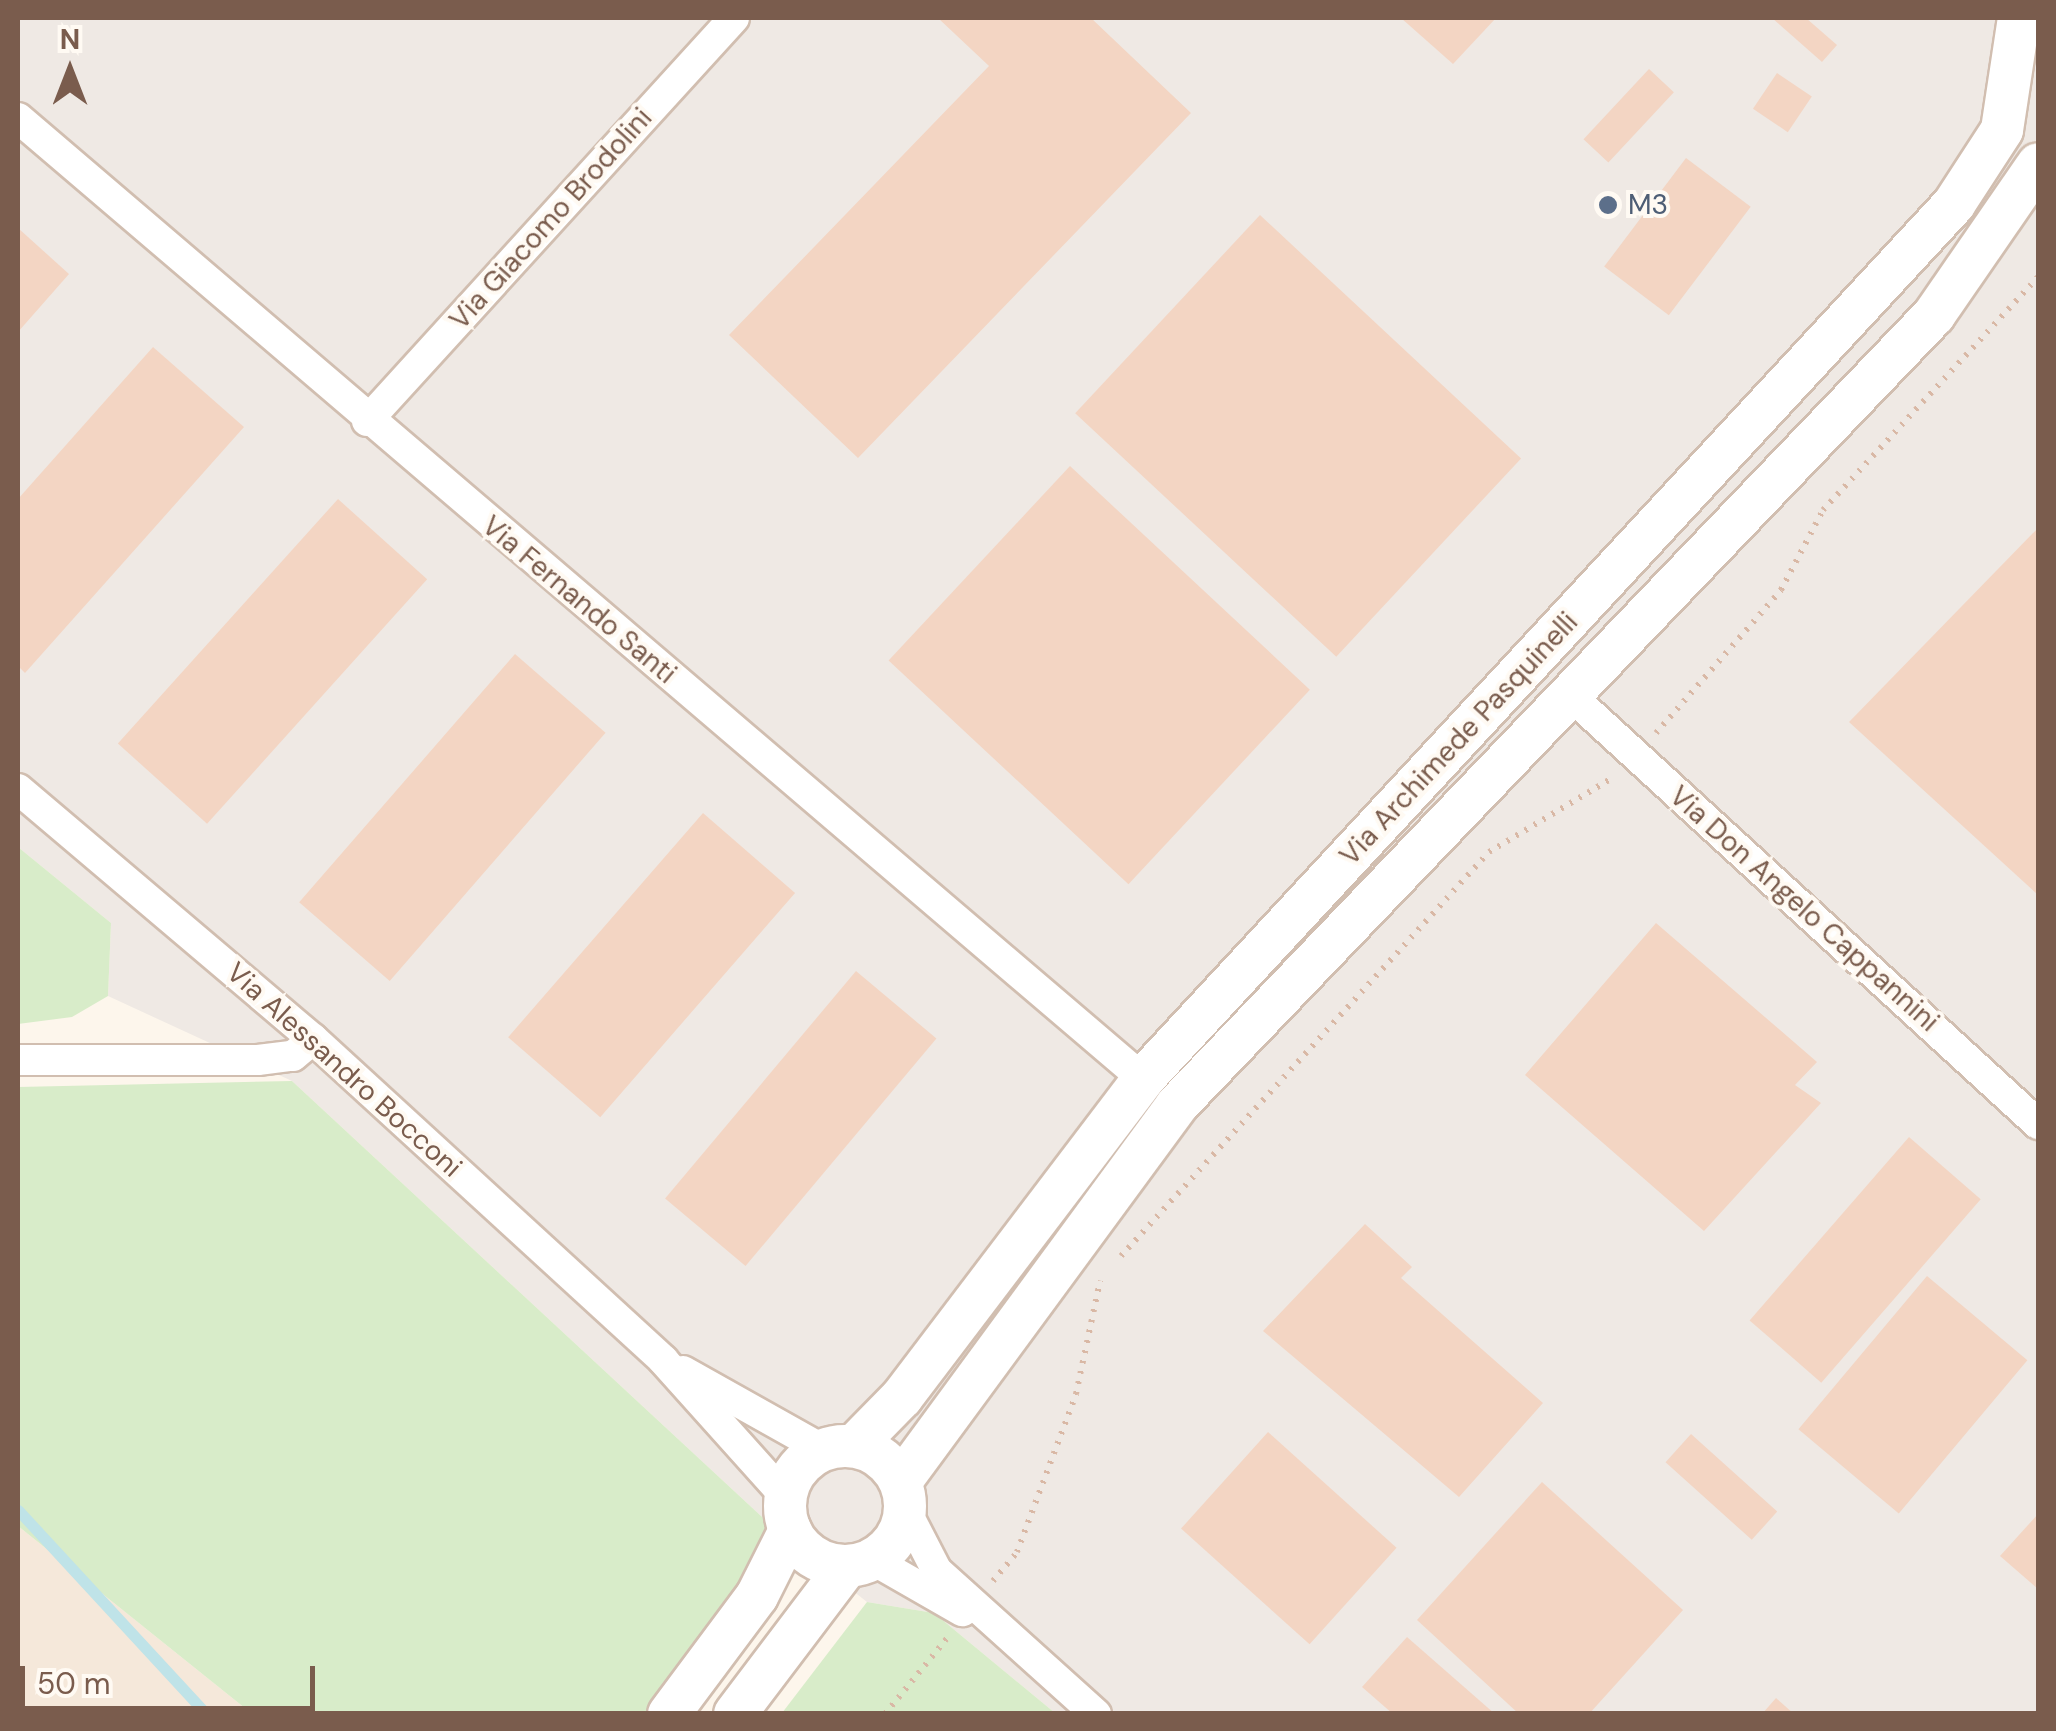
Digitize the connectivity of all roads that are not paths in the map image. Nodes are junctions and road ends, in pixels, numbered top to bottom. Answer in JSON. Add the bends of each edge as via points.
{"nodes":[{"id":1,"x":734,"y":18,"type":"edge"},
{"id":2,"x":2019,"y":18,"type":"edge"},
{"id":3,"x":18,"y":118,"type":"edge"},
{"id":4,"x":2038,"y":164,"type":"edge"},
{"id":5,"x":367,"y":421,"type":"junction"},
{"id":6,"x":1570,"y":695,"type":"junction"},
{"id":7,"x":18,"y":789,"type":"edge"},
{"id":8,"x":314,"y":1039,"type":"junction"},
{"id":9,"x":18,"y":1060,"type":"edge"},
{"id":10,"x":1143,"y":1078,"type":"junction"},
{"id":11,"x":2038,"y":1124,"type":"edge"},
{"id":12,"x":663,"y":1360,"type":"junction"},
{"id":13,"x":839,"y":1448,"type":"junction"},
{"id":14,"x":903,"y":1496,"type":"junction"},
{"id":15,"x":788,"y":1514,"type":"junction"},
{"id":16,"x":859,"y":1563,"type":"junction"},
{"id":17,"x":970,"y":1610,"type":"junction"},
{"id":18,"x":669,"y":1714,"type":"edge"},
{"id":19,"x":735,"y":1714,"type":"edge"},
{"id":20,"x":1096,"y":1714,"type":"edge"}],
"edges":[{"from":1,"to":5,"type":"street","name":"Via Giacomo Brodolini"},
{"from":2,"to":10,"type":"main road","name":"Via Archimede Pasquinelli","via":[[2002,130],[1954,204]]},
{"from":3,"to":5,"type":"street","name":"Via Fernando Santi"},
{"from":4,"to":6,"type":"main road","name":"Via Archimede Pasquinelli","via":[[1934,314]]},
{"from":5,"to":10,"type":"street","name":"Via Fernando Santi"},
{"from":6,"to":11,"type":"street","name":"Via Don Angelo Cappannini"},
{"from":6,"to":14,"type":"main road","name":"Via Archimede Pasquinelli","via":[[1178,1105]]},
{"from":7,"to":8,"type":"street","name":"Via Alessandro Bocconi"},
{"from":8,"to":9,"type":"street","via":[[292,1056],[258,1060]]},
{"from":8,"to":12,"type":"street","name":"Via Alessandro Bocconi"},
{"from":10,"to":13,"type":"main road","name":"Via Archimede Pasquinelli","via":[[902,1398]]},
{"from":12,"to":13,"type":"street","name":"Via Alessandro Bocconi"},
{"from":12,"to":15,"type":"street","name":"Via Alessandro Bocconi"},
{"from":13,"to":14,"type":"main road"},
{"from":13,"to":15,"type":"main road","name":"Via Archimede Pasquinelli","via":[[798,1468]]},
{"from":14,"to":16,"type":"main road","name":"Via Archimede Pasquinelli","via":[[890,1548]]},
{"from":14,"to":17,"type":"street","via":[[937,1571]]},
{"from":15,"to":16,"type":"main road","via":[[812,1556]]},
{"from":15,"to":18,"type":"main road","name":"Via Archimede Pasquinelli","via":[[757,1596]]},
{"from":16,"to":17,"type":"street"},
{"from":16,"to":19,"type":"main road","name":"Via Archimede Pasquinelli"},
{"from":17,"to":20,"type":"street"}]}
